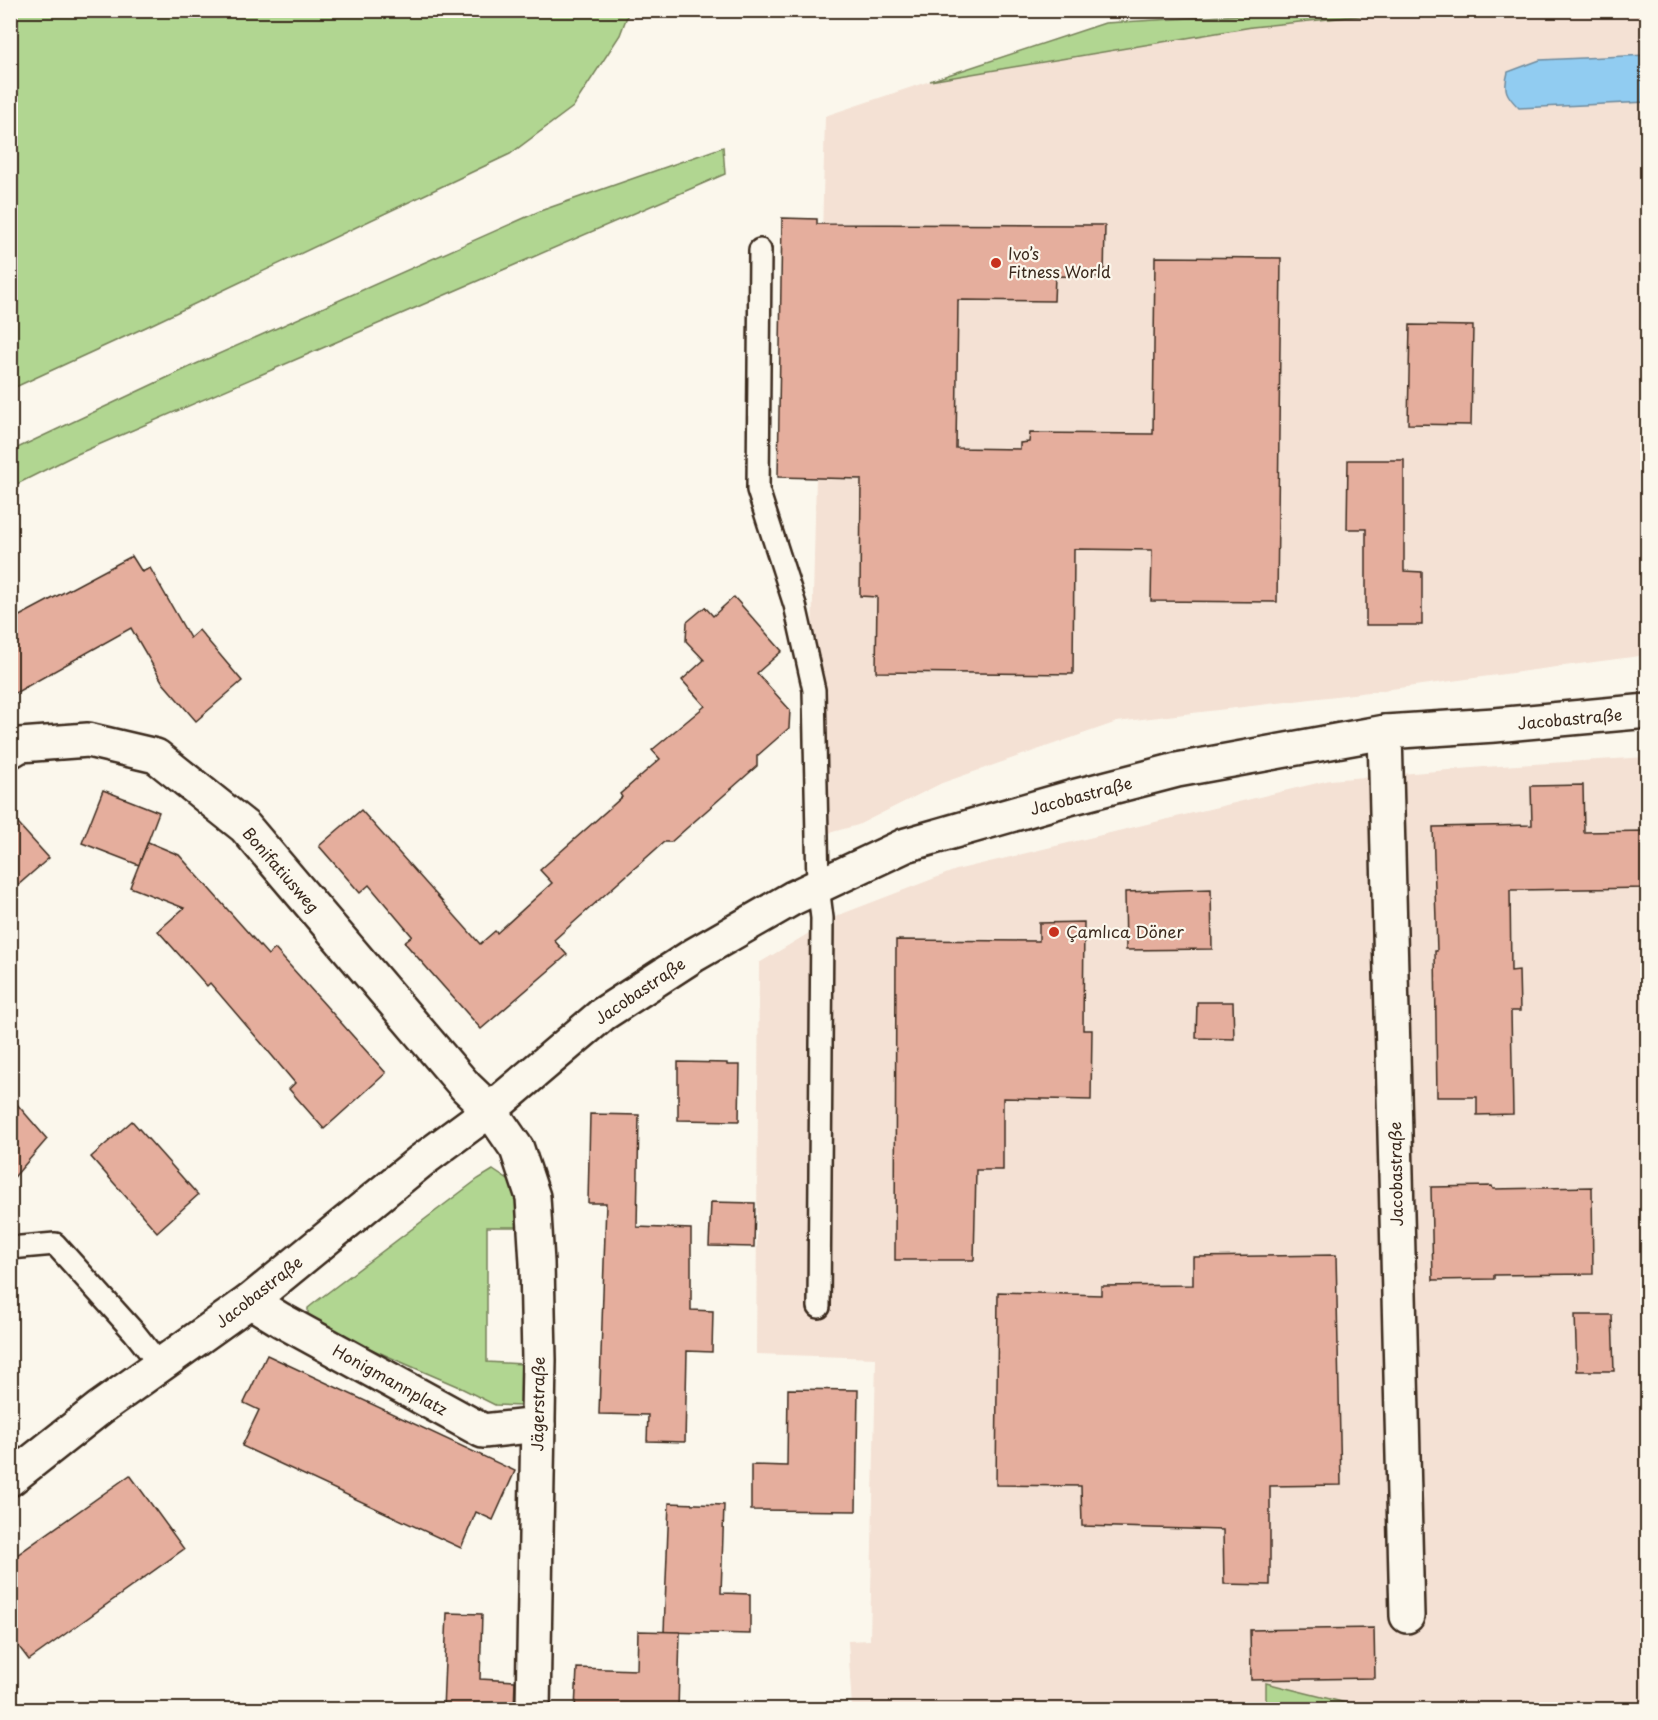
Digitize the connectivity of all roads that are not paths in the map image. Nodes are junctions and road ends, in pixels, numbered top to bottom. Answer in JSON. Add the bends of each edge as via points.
{"nodes":[{"id":1,"x":760,"y":250,"type":"dead end"},
{"id":2,"x":1647,"y":711,"type":"edge"},
{"id":3,"x":1385,"y":732,"type":"junction"},
{"id":4,"x":10,"y":751,"type":"edge"},
{"id":5,"x":818,"y":886,"type":"junction"},
{"id":6,"x":490,"y":1110,"type":"junction"},
{"id":7,"x":10,"y":1248,"type":"edge"},
{"id":8,"x":250,"y":1300,"type":"junction"},
{"id":9,"x":819,"y":1307,"type":"dead end"},
{"id":10,"x":160,"y":1365,"type":"junction"},
{"id":11,"x":537,"y":1425,"type":"junction"},
{"id":12,"x":10,"y":1479,"type":"edge"},
{"id":13,"x":1407,"y":1616,"type":"dead end"},
{"id":14,"x":533,"y":1710,"type":"edge"}],
"edges":[{"from":1,"to":5,"type":"lane","via":[[758,490],[795,605],[814,690]]},
{"from":2,"to":3,"type":"street","name":"Jacobastraße"},
{"from":3,"to":5,"type":"street","name":"Jacobastraße","via":[[1177,770],[1073,797],[906,846]]},
{"from":3,"to":13,"type":"street","name":"Jacobastraße"},
{"from":4,"to":6,"type":"street","name":"Bonifatiusweg","via":[[20,745],[88,740],[156,756],[245,827],[466,1087]]},
{"from":5,"to":6,"type":"street","name":"Jacobastraße","via":[[694,955],[603,1014]]},
{"from":5,"to":9,"type":"lane","via":[[822,918]]},
{"from":6,"to":8,"type":"street","name":"Jacobastraße"},
{"from":6,"to":11,"type":"street","name":"Jägerstraße","via":[[517,1149],[533,1197]]},
{"from":7,"to":10,"type":"lane","via":[[55,1244]]},
{"from":8,"to":10,"type":"street","name":"Jacobastraße"},
{"from":8,"to":11,"type":"street","name":"Honigmannplatz","via":[[483,1431]]},
{"from":10,"to":12,"type":"street","name":"Jacobastraße"},
{"from":11,"to":14,"type":"street","name":"Jägerstraße"}]}
